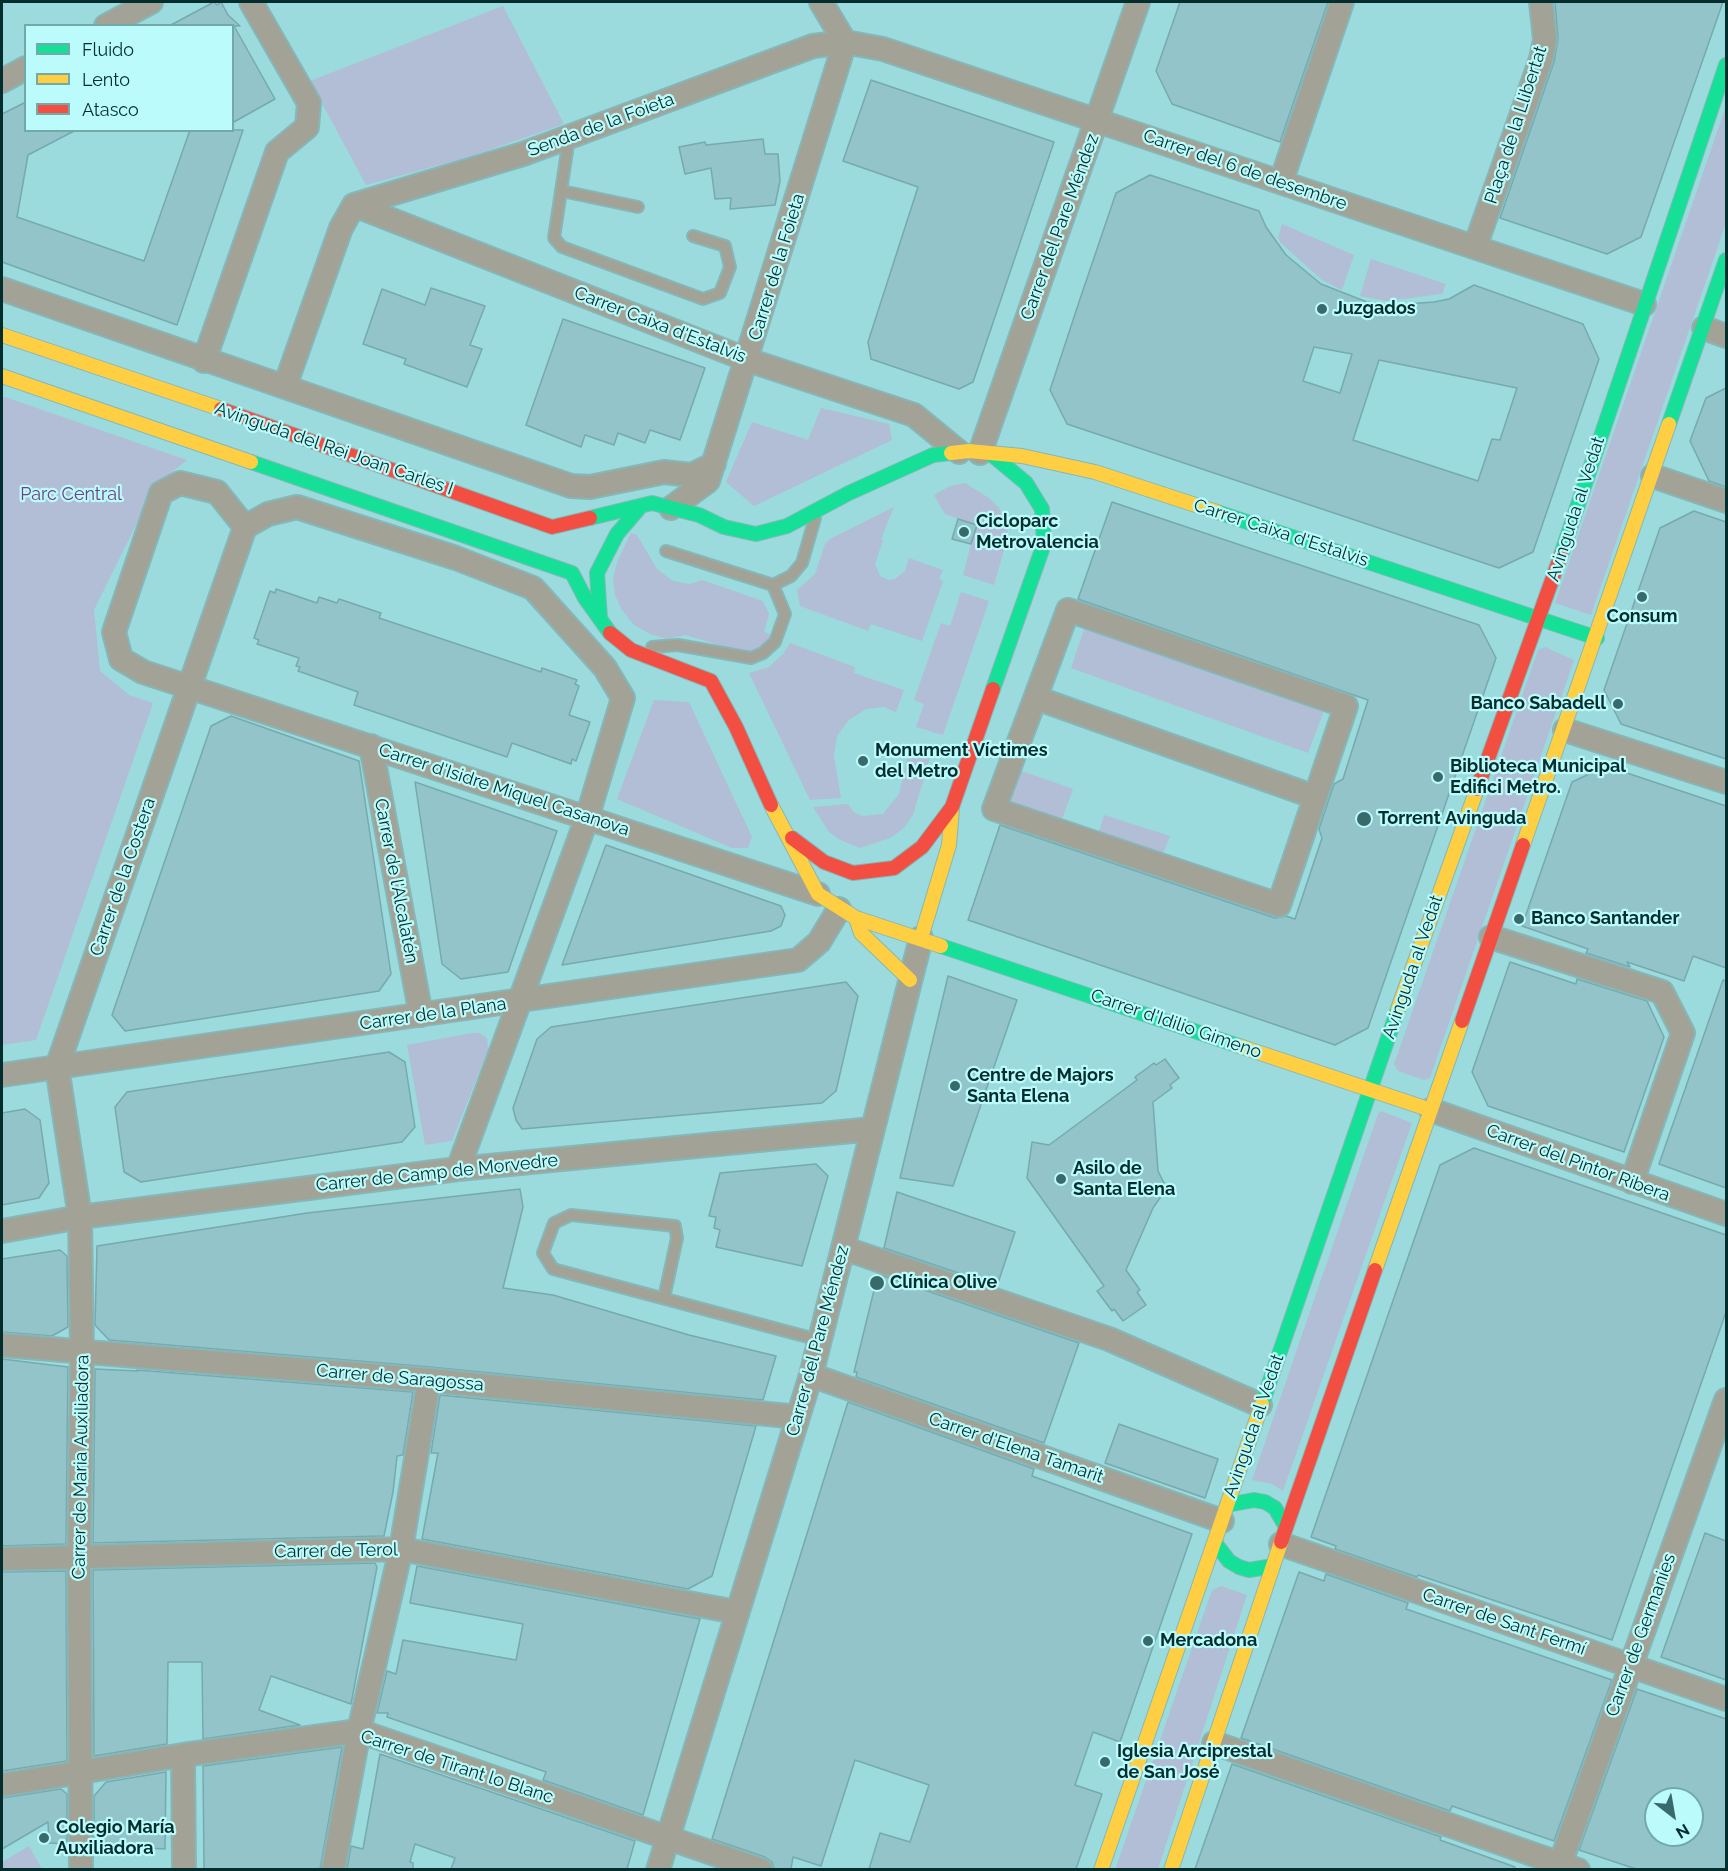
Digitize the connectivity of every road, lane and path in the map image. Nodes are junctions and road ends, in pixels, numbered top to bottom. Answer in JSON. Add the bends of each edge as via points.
{"nodes":[{"id":1,"x":151,"y":2,"type":"edge"},
{"id":2,"x":251,"y":2,"type":"edge"},
{"id":3,"x":822,"y":2,"type":"edge"},
{"id":4,"x":1138,"y":2,"type":"edge"},
{"id":5,"x":1342,"y":2,"type":"edge"},
{"id":6,"x":1541,"y":2,"type":"edge"},
{"id":7,"x":110,"y":24,"type":"edge"},
{"id":8,"x":845,"y":42,"type":"junction"},
{"id":9,"x":1726,"y":65,"type":"edge"},
{"id":10,"x":24,"y":70,"type":"edge"},
{"id":11,"x":2,"y":81,"type":"edge"},
{"id":12,"x":1098,"y":121,"type":"junction"},
{"id":13,"x":569,"y":138,"type":"junction"},
{"id":14,"x":1281,"y":182,"type":"junction"},
{"id":15,"x":562,"y":191,"type":"junction"},
{"id":16,"x":354,"y":205,"type":"junction"},
{"id":17,"x":638,"y":207,"type":"dead end"},
{"id":18,"x":693,"y":236,"type":"dead end"},
{"id":19,"x":1475,"y":247,"type":"junction"},
{"id":20,"x":1726,"y":260,"type":"edge"},
{"id":21,"x":2,"y":289,"type":"edge"},
{"id":22,"x":1644,"y":304,"type":"junction"},
{"id":23,"x":1704,"y":328,"type":"junction"},
{"id":24,"x":2,"y":335,"type":"edge"},
{"id":25,"x":1726,"y":336,"type":"edge"},
{"id":26,"x":748,"y":360,"type":"junction"},
{"id":27,"x":204,"y":361,"type":"junction"},
{"id":28,"x":2,"y":376,"type":"edge"},
{"id":29,"x":285,"y":386,"type":"junction"},
{"id":30,"x":977,"y":453,"type":"junction"},
{"id":31,"x":714,"y":464,"type":"junction"},
{"id":32,"x":1653,"y":476,"type":"junction"},
{"id":33,"x":590,"y":487,"type":"junction"},
{"id":34,"x":1726,"y":501,"type":"edge"},
{"id":35,"x":821,"y":507,"type":"junction"},
{"id":36,"x":634,"y":508,"type":"junction"},
{"id":37,"x":671,"y":508,"type":"junction"},
{"id":38,"x":245,"y":527,"type":"junction"},
{"id":39,"x":666,"y":551,"type":"dead end"},
{"id":40,"x":773,"y":585,"type":"junction"},
{"id":41,"x":532,"y":588,"type":"junction"},
{"id":42,"x":1539,"y":618,"type":"junction"},
{"id":43,"x":600,"y":619,"type":"junction"},
{"id":44,"x":1597,"y":638,"type":"junction"},
{"id":45,"x":631,"y":650,"type":"junction"},
{"id":46,"x":671,"y":666,"type":"junction"},
{"id":47,"x":189,"y":687,"type":"junction"},
{"id":48,"x":1036,"y":698,"type":"junction"},
{"id":49,"x":1565,"y":730,"type":"junction"},
{"id":50,"x":371,"y":746,"type":"junction"},
{"id":51,"x":1726,"y":782,"type":"edge"},
{"id":52,"x":1315,"y":797,"type":"junction"},
{"id":53,"x":952,"y":807,"type":"junction"},
{"id":54,"x":587,"y":818,"type":"junction"},
{"id":55,"x":784,"y":831,"type":"junction"},
{"id":56,"x":818,"y":894,"type":"junction"},
{"id":57,"x":847,"y":913,"type":"junction"},
{"id":58,"x":1491,"y":937,"type":"junction"},
{"id":59,"x":921,"y":938,"type":"junction"},
{"id":60,"x":910,"y":980,"type":"junction"},
{"id":61,"x":520,"y":1001,"type":"junction"},
{"id":62,"x":421,"y":1016,"type":"junction"},
{"id":63,"x":57,"y":1067,"type":"junction"},
{"id":64,"x":2,"y":1076,"type":"edge"},
{"id":65,"x":1372,"y":1090,"type":"junction"},
{"id":66,"x":1431,"y":1110,"type":"junction"},
{"id":67,"x":873,"y":1129,"type":"junction"},
{"id":68,"x":458,"y":1169,"type":"junction"},
{"id":69,"x":1632,"y":1182,"type":"junction"},
{"id":70,"x":1726,"y":1214,"type":"edge"},
{"id":71,"x":80,"y":1217,"type":"junction"},
{"id":72,"x":2,"y":1231,"type":"edge"},
{"id":73,"x":843,"y":1248,"type":"junction"},
{"id":74,"x":664,"y":1298,"type":"junction"},
{"id":75,"x":819,"y":1340,"type":"junction"},
{"id":76,"x":2,"y":1345,"type":"edge"},
{"id":77,"x":82,"y":1352,"type":"junction"},
{"id":78,"x":811,"y":1375,"type":"junction"},
{"id":79,"x":429,"y":1380,"type":"junction"},
{"id":80,"x":1726,"y":1400,"type":"edge"},
{"id":81,"x":1260,"y":1405,"type":"junction"},
{"id":82,"x":798,"y":1418,"type":"junction"},
{"id":83,"x":1224,"y":1513,"type":"junction"},
{"id":84,"x":1283,"y":1536,"type":"junction"},
{"id":85,"x":1215,"y":1543,"type":"junction"},
{"id":86,"x":400,"y":1549,"type":"junction"},
{"id":87,"x":79,"y":1558,"type":"junction"},
{"id":88,"x":2,"y":1559,"type":"edge"},
{"id":89,"x":1273,"y":1566,"type":"junction"},
{"id":90,"x":736,"y":1612,"type":"junction"},
{"id":91,"x":1629,"y":1666,"type":"junction"},
{"id":92,"x":1726,"y":1699,"type":"edge"},
{"id":93,"x":359,"y":1731,"type":"junction"},
{"id":94,"x":1214,"y":1743,"type":"junction"},
{"id":95,"x":183,"y":1755,"type":"junction"},
{"id":96,"x":81,"y":1771,"type":"junction"},
{"id":97,"x":2,"y":1785,"type":"edge"},
{"id":98,"x":667,"y":1838,"type":"junction"},
{"id":99,"x":1566,"y":1868,"type":"edge"},
{"id":100,"x":81,"y":1869,"type":"edge"},
{"id":101,"x":184,"y":1869,"type":"edge"},
{"id":102,"x":333,"y":1869,"type":"edge"},
{"id":103,"x":658,"y":1869,"type":"edge"},
{"id":104,"x":761,"y":1869,"type":"edge"},
{"id":105,"x":1101,"y":1869,"type":"edge"},
{"id":106,"x":1171,"y":1869,"type":"edge"}],
"edges":[{"from":1,"to":7,"type":"street"},
{"from":2,"to":27,"type":"street","via":[[309,103],[307,127],[277,152]]},
{"from":3,"to":8,"type":"street"},
{"from":4,"to":12,"type":"street","name":"Carrer del Pare Méndez"},
{"from":5,"to":14,"type":"street"},
{"from":6,"to":19,"type":"street","name":"Plaça de la Llibertat","via":[[1545,40],[1541,59]]},
{"from":8,"to":12,"type":"street","name":"Carrer del 6 de desembre","via":[[883,49]]},
{"from":8,"to":13,"type":"street","name":"Senda de la Foieta","via":[[813,46]]},
{"from":8,"to":26,"type":"street","name":"Carrer de la Foieta"},
{"from":9,"to":22,"type":"street","name":"Avinguda al Vedat"},
{"from":10,"to":11,"type":"street"},
{"from":12,"to":14,"type":"street","name":"Carrer del 6 de desembre"},
{"from":12,"to":30,"type":"street","name":"Carrer del Pare Méndez"},
{"from":13,"to":15,"type":"lane"},
{"from":13,"to":16,"type":"street","name":"Senda de la Foieta"},
{"from":14,"to":19,"type":"street","name":"Carrer del 6 de desembre"},
{"from":15,"to":17,"type":"lane"},
{"from":15,"to":18,"type":"lane","via":[[554,238],[561,248],[703,299],[720,293],[730,267],[725,246]]},
{"from":16,"to":26,"type":"street","name":"Carrer Caixa d'Estalvis"},
{"from":16,"to":29,"type":"street","via":[[341,228]]},
{"from":19,"to":22,"type":"street","name":"Carrer del 6 de desembre"},
{"from":20,"to":23,"type":"street"},
{"from":21,"to":27,"type":"street"},
{"from":22,"to":42,"type":"street","name":"Avinguda al Vedat"},
{"from":23,"to":25,"type":"street"},
{"from":23,"to":32,"type":"street"},
{"from":24,"to":36,"type":"street","name":"Avinguda del Rei Joan Carles I","via":[[332,447],[552,527]]},
{"from":26,"to":30,"type":"street","name":"Carrer Caixa d'Estalvis","via":[[914,415]]},
{"from":26,"to":31,"type":"street","name":"Carrer de la Foieta"},
{"from":27,"to":29,"type":"street"},
{"from":28,"to":43,"type":"street","via":[[572,573]]},
{"from":29,"to":33,"type":"street","via":[[571,486]]},
{"from":30,"to":35,"type":"street","name":"Carrer Caixa d'Estalvis","via":[[933,455]]},
{"from":30,"to":42,"type":"street","name":"Carrer Caixa d'Estalvis","via":[[1022,456],[1087,470]]},
{"from":30,"to":53,"type":"street","name":"Carrer del Pare Méndez","via":[[1026,483],[1042,509],[1044,544]]},
{"from":31,"to":33,"type":"street","via":[[692,475],[664,472]]},
{"from":31,"to":37,"type":"street","name":"Carrer de la Foieta","via":[[708,481]]},
{"from":32,"to":34,"type":"street"},
{"from":32,"to":44,"type":"street"},
{"from":33,"to":36,"type":"street"},
{"from":35,"to":37,"type":"street","name":"Carrer Caixa d'Estalvis","via":[[787,526],[756,534]]},
{"from":35,"to":40,"type":"lane","via":[[802,563],[792,576]]},
{"from":36,"to":37,"type":"street","name":"Carrer Caixa d'Estalvis","via":[[652,502]]},
{"from":36,"to":43,"type":"street","via":[[597,573]]},
{"from":38,"to":41,"type":"street","via":[[268,514],[297,507],[456,558]]},
{"from":38,"to":47,"type":"street","name":"Carrer de la Costera"},
{"from":38,"to":47,"type":"street","via":[[217,492],[180,483],[161,493],[114,632],[121,658],[142,672]]},
{"from":39,"to":40,"type":"lane"},
{"from":40,"to":45,"type":"lane","via":[[785,614],[775,642],[763,653],[750,658],[731,657],[678,645]]},
{"from":41,"to":46,"type":"street","via":[[568,598],[621,662],[650,669]]},
{"from":41,"to":54,"type":"street","via":[[605,668],[623,699]]},
{"from":42,"to":44,"type":"street","name":"Carrer Caixa d'Estalvis"},
{"from":42,"to":65,"type":"street","name":"Avinguda al Vedat","via":[[1440,888]]},
{"from":43,"to":45,"type":"street"},
{"from":44,"to":49,"type":"street"},
{"from":45,"to":46,"type":"street"},
{"from":46,"to":55,"type":"street","via":[[711,681]]},
{"from":47,"to":50,"type":"street","name":"Carrer d'Isidre Miquel Casanova"},
{"from":47,"to":63,"type":"street","name":"Carrer de la Costera"},
{"from":48,"to":52,"type":"street"},
{"from":48,"to":52,"type":"street","via":[[1068,610],[1346,706]]},
{"from":48,"to":52,"type":"street","via":[[994,809],[1279,905]]},
{"from":49,"to":51,"type":"street"},
{"from":49,"to":58,"type":"street"},
{"from":50,"to":54,"type":"street","name":"Carrer d'Isidre Miquel Casanova"},
{"from":50,"to":62,"type":"street","name":"Carrer de l'Alcalatén"},
{"from":53,"to":55,"type":"street","name":"Carrer del Pare Méndez","via":[[922,847],[894,868],[853,873],[824,862]]},
{"from":53,"to":59,"type":"street","name":"Carrer del Pare Méndez","via":[[949,845]]},
{"from":54,"to":56,"type":"street","name":"Carrer d'Isidre Miquel Casanova"},
{"from":54,"to":61,"type":"street"},
{"from":55,"to":56,"type":"street"},
{"from":56,"to":57,"type":"street"},
{"from":57,"to":59,"type":"street"},
{"from":57,"to":60,"type":"street","via":[[861,933]]},
{"from":57,"to":61,"type":"street","name":"Carrer de la Plana","via":[[798,960]]},
{"from":58,"to":66,"type":"street"},
{"from":58,"to":69,"type":"street","via":[[1662,992],[1683,1033]]},
{"from":59,"to":60,"type":"street","name":"Carrer del Pare Méndez"},
{"from":59,"to":65,"type":"street","name":"Carrer d'Idilio Gimeno"},
{"from":60,"to":67,"type":"street","name":"Carrer del Pare Méndez"},
{"from":61,"to":62,"type":"street","name":"Carrer de la Plana"},
{"from":61,"to":68,"type":"street"},
{"from":62,"to":63,"type":"street","name":"Carrer de la Plana"},
{"from":63,"to":64,"type":"street","name":"Carrer de la Plana"},
{"from":63,"to":71,"type":"street","name":"Carrer de Maria Auxiliadora"},
{"from":65,"to":66,"type":"street","name":"Carrer d'Idilio Gimeno"},
{"from":65,"to":81,"type":"street","name":"Avinguda al Vedat"},
{"from":66,"to":69,"type":"street","name":"Carrer del Pintor Ribera"},
{"from":66,"to":84,"type":"street"},
{"from":67,"to":68,"type":"street","name":"Carrer de Camp de Morvedre"},
{"from":67,"to":73,"type":"street","name":"Carrer del Pare Méndez"},
{"from":68,"to":71,"type":"street","name":"Carrer de Camp de Morvedre"},
{"from":69,"to":70,"type":"street","name":"Carrer del Pintor Ribera"},
{"from":71,"to":72,"type":"street","name":"Carrer de Camp de Morvedre"},
{"from":71,"to":77,"type":"street","name":"Carrer de Maria Auxiliadora"},
{"from":73,"to":75,"type":"street","name":"Carrer del Pare Méndez"},
{"from":73,"to":81,"type":"street","via":[[1109,1340]]},
{"from":74,"to":74,"type":"lane","via":[[553,1269],[543,1253],[554,1223],[571,1215],[675,1226],[677,1238]]},
{"from":74,"to":75,"type":"lane"},
{"from":75,"to":78,"type":"street","name":"Carrer del Pare Méndez"},
{"from":76,"to":77,"type":"street","name":"Carrer de Saragossa"},
{"from":77,"to":79,"type":"street","name":"Carrer de Saragossa"},
{"from":77,"to":87,"type":"street","name":"Carrer de Maria Auxiliadora"},
{"from":78,"to":82,"type":"street","name":"Carrer del Pare Méndez"},
{"from":78,"to":83,"type":"street","name":"Carrer d'Elena Tamarit"},
{"from":79,"to":82,"type":"street","name":"Carrer de Saragossa"},
{"from":79,"to":86,"type":"street"},
{"from":80,"to":91,"type":"street","name":"Carrer de Germanies"},
{"from":81,"to":83,"type":"street","name":"Avinguda al Vedat"},
{"from":82,"to":90,"type":"street","name":"Carrer del Pare Méndez"},
{"from":83,"to":84,"type":"street","via":[[1254,1500],[1265,1502],[1275,1508]]},
{"from":83,"to":85,"type":"street","name":"Avinguda al Vedat"},
{"from":84,"to":89,"type":"street"},
{"from":84,"to":91,"type":"street","name":"Carrer de Sant Fermí"},
{"from":85,"to":89,"type":"street","via":[[1239,1567],[1249,1570]]},
{"from":85,"to":105,"type":"street","name":"Avinguda al Vedat"},
{"from":86,"to":87,"type":"street","name":"Carrer de Terol"},
{"from":86,"to":90,"type":"street","name":"Carrer de Terol"},
{"from":86,"to":93,"type":"street"},
{"from":87,"to":88,"type":"street","name":"Carrer de Terol"},
{"from":87,"to":96,"type":"street","name":"Carrer de Maria Auxiliadora"},
{"from":89,"to":94,"type":"street"},
{"from":90,"to":98,"type":"street","name":"Carrer del Pare Méndez"},
{"from":91,"to":92,"type":"street","name":"Carrer de Sant Fermí"},
{"from":91,"to":99,"type":"street","name":"Carrer de Germanies"},
{"from":93,"to":95,"type":"street","name":"Carrer de Tirant lo Blanc"},
{"from":93,"to":98,"type":"street","name":"Carrer de Tirant lo Blanc"},
{"from":93,"to":102,"type":"street"},
{"from":94,"to":99,"type":"street"},
{"from":94,"to":106,"type":"street"},
{"from":95,"to":96,"type":"street","name":"Carrer de Tirant lo Blanc"},
{"from":95,"to":101,"type":"street"},
{"from":96,"to":97,"type":"street","name":"Carrer de Tirant lo Blanc"},
{"from":96,"to":100,"type":"street","name":"Carrer de Maria Auxiliadora"},
{"from":98,"to":103,"type":"street","name":"Carrer del Pare Méndez"},
{"from":98,"to":104,"type":"street","name":"Carrer de Tirant lo Blanc"}]}
